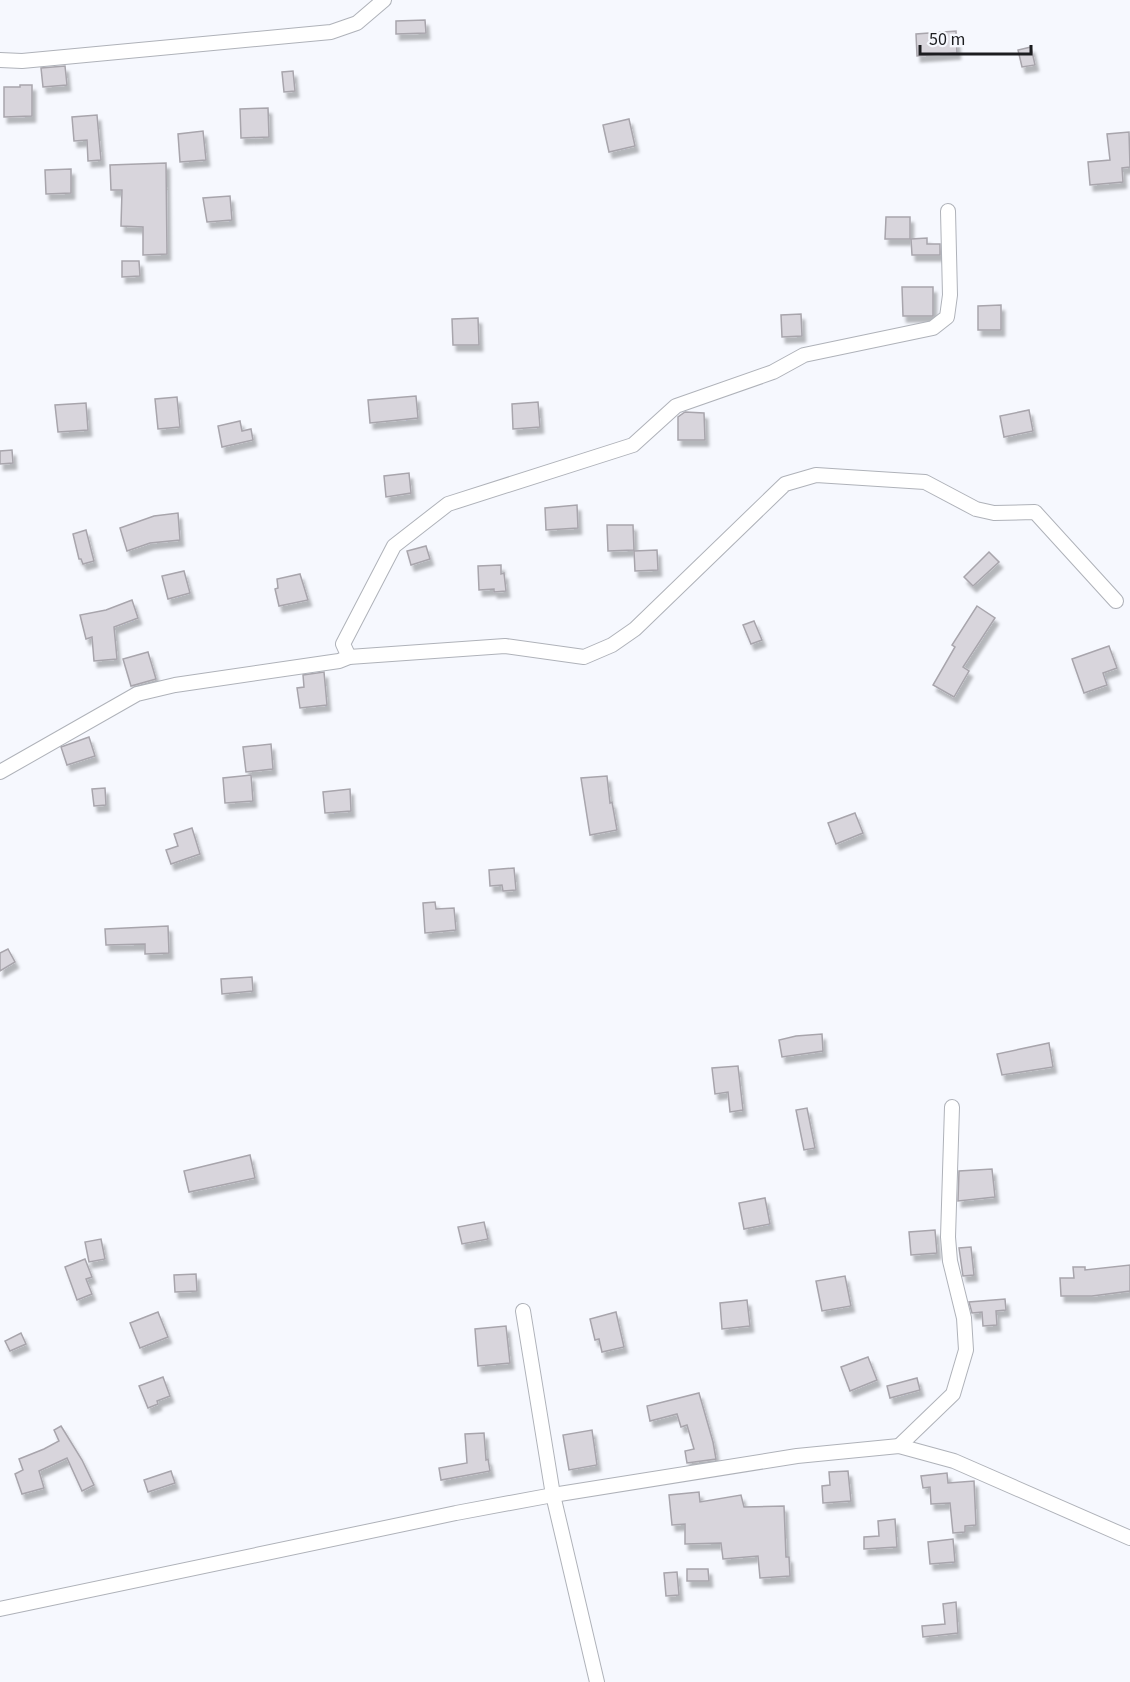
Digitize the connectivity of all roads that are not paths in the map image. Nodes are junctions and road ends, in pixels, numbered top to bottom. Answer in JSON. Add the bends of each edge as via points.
{"nodes":[{"id":1,"x":384,"y":0,"type":"edge"},
{"id":2,"x":0,"y":60,"type":"edge"},
{"id":3,"x":948,"y":211,"type":"dead end"},
{"id":4,"x":1116,"y":601,"type":"dead end"},
{"id":5,"x":349,"y":657,"type":"junction"},
{"id":6,"x":0,"y":772,"type":"edge"},
{"id":7,"x":952,"y":1107,"type":"dead end"},
{"id":8,"x":523,"y":1311,"type":"dead end"},
{"id":9,"x":899,"y":1446,"type":"junction"},
{"id":10,"x":553,"y":1495,"type":"junction"},
{"id":11,"x":1130,"y":1538,"type":"edge"},
{"id":12,"x":0,"y":1609,"type":"edge"},
{"id":13,"x":597,"y":1682,"type":"edge"}],
"edges":[{"from":1,"to":2,"type":"street","via":[[357,23],[331,32],[22,62]]},
{"from":3,"to":5,"type":"street","via":[[950,295],[947,317],[933,328],[804,355],[773,372],[676,406],[633,445],[448,504],[394,546],[343,644]]},
{"from":4,"to":5,"type":"street","via":[[1035,512],[994,513],[925,482],[816,475],[785,484],[635,629],[584,657],[505,646]]},
{"from":5,"to":6,"type":"street","via":[[137,694]]},
{"from":7,"to":9,"type":"street","via":[[949,1249],[964,1318],[966,1350],[953,1394]]},
{"from":8,"to":10,"type":"street"},
{"from":9,"to":10,"type":"street","via":[[797,1456]]},
{"from":9,"to":11,"type":"street","via":[[954,1461]]},
{"from":10,"to":12,"type":"street"},
{"from":10,"to":13,"type":"street"}]}
